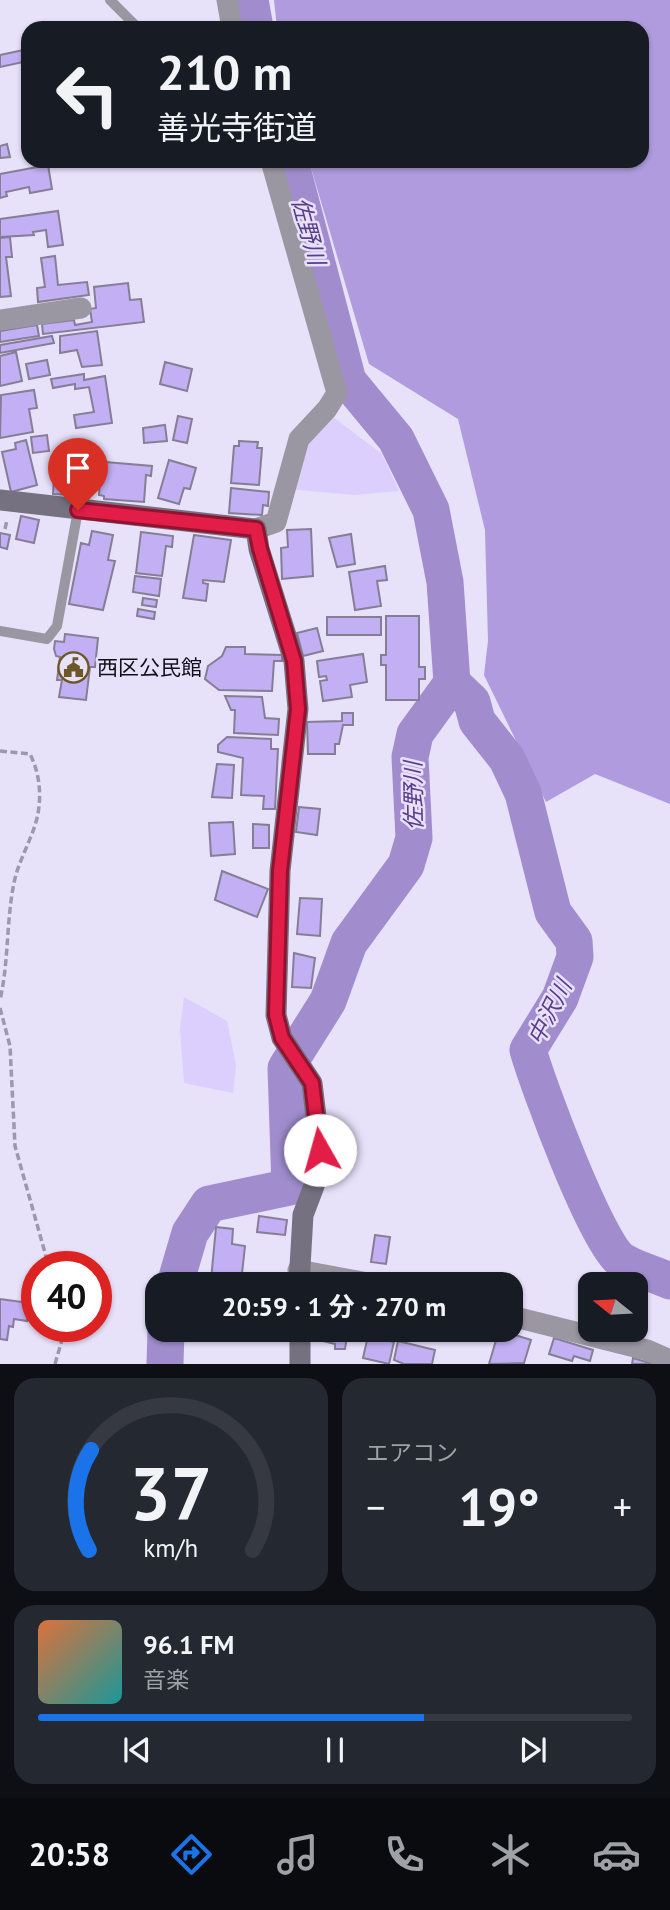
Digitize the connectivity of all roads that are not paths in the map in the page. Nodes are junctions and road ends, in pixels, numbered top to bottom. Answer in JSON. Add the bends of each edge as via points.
{"nodes":[{"id":1,"x":110,"y":0,"type":"edge"},
{"id":2,"x":227,"y":0,"type":"edge"},
{"id":3,"x":131,"y":21,"type":"edge"},
{"id":4,"x":231,"y":21,"type":"edge"},
{"id":5,"x":273,"y":168,"type":"edge"},
{"id":6,"x":80,"y":308,"type":"dead end"},
{"id":7,"x":0,"y":320,"type":"edge"},
{"id":8,"x":0,"y":500,"type":"edge"},
{"id":9,"x":78,"y":510,"type":"junction"},
{"id":10,"x":256,"y":529,"type":"junction"},
{"id":11,"x":0,"y":631,"type":"edge"},
{"id":12,"x":298,"y":1272,"type":"edge"},
{"id":13,"x":523,"y":1319,"type":"edge"},
{"id":14,"x":300,"y":1342,"type":"edge"},
{"id":15,"x":670,"y":1360,"type":"edge"},
{"id":16,"x":300,"y":1364,"type":"edge"}],
"edges":[{"from":1,"to":3,"type":"lane"},
{"from":2,"to":4,"type":"street"},
{"from":5,"to":10,"type":"street","via":[[337,393],[299,439],[276,522]]},
{"from":6,"to":7,"type":"street"},
{"from":8,"to":9,"type":"street"},
{"from":9,"to":10,"type":"street"},
{"from":9,"to":11,"type":"lane","via":[[57,626],[47,639]]},
{"from":10,"to":12,"type":"street","via":[[294,661],[298,709],[280,871],[276,1015],[282,1038],[312,1083],[320,1150],[303,1215]]},
{"from":13,"to":15,"type":"street"},
{"from":14,"to":16,"type":"street"}]}
